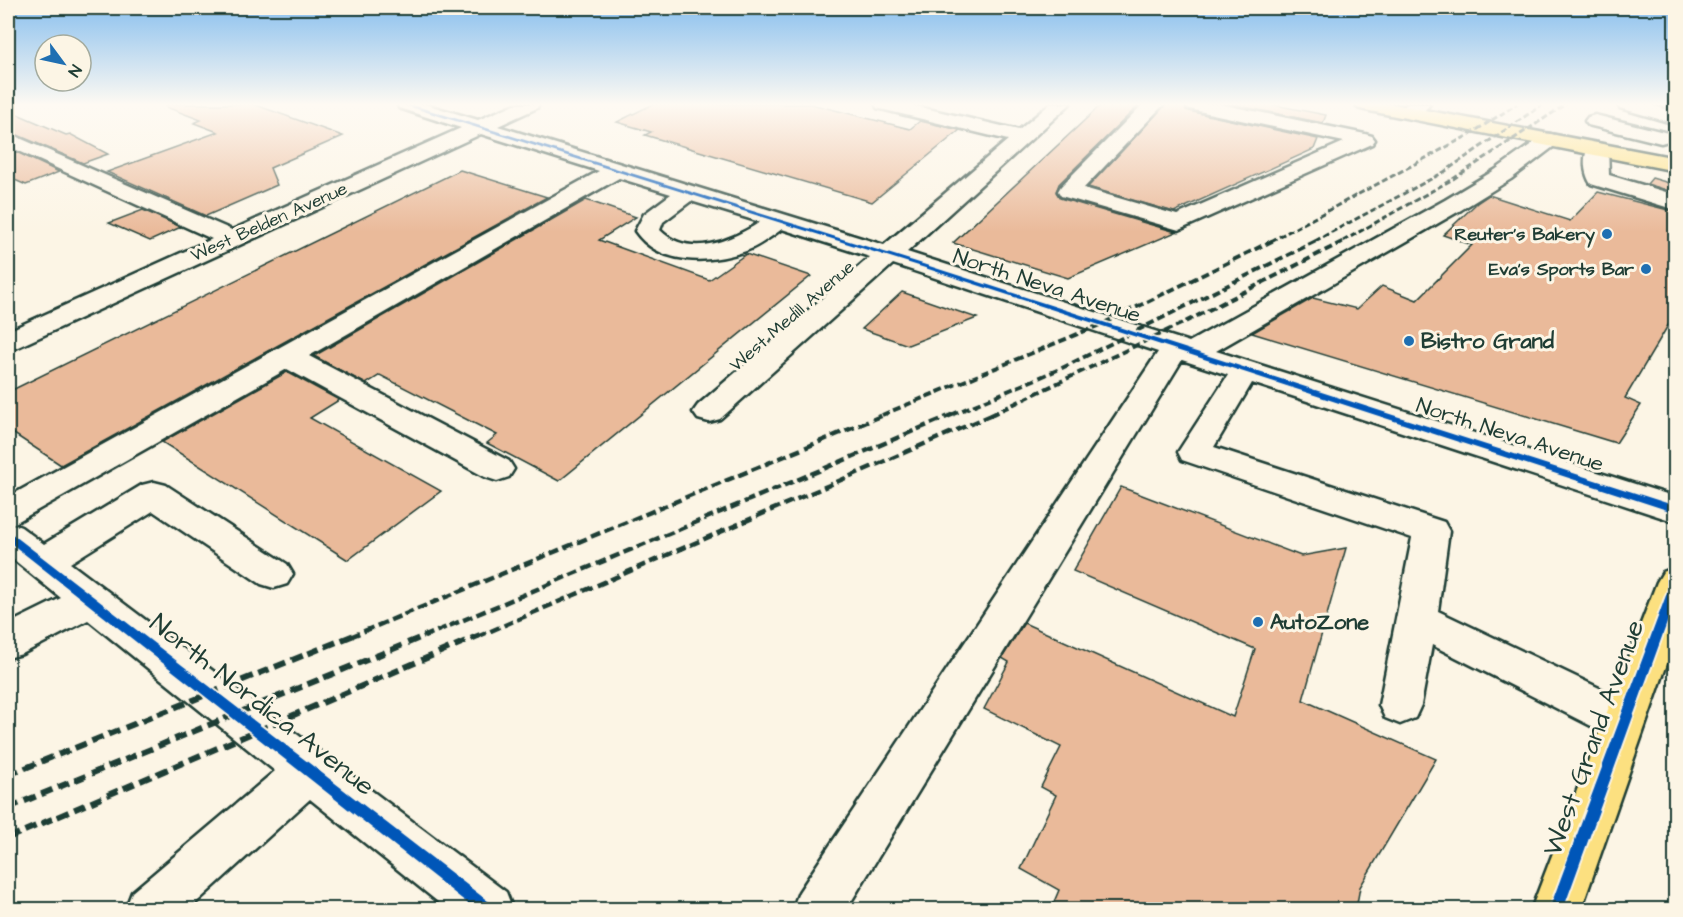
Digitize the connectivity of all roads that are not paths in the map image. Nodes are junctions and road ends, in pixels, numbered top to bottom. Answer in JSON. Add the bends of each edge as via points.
{"nodes":[{"id":1,"x":25,"y":147,"type":"edge"},
{"id":2,"x":435,"y":147,"type":"edge"},
{"id":3,"x":543,"y":147,"type":"edge"},
{"id":4,"x":1011,"y":147,"type":"edge"},
{"id":5,"x":1112,"y":147,"type":"edge"},
{"id":6,"x":1350,"y":147,"type":"edge"},
{"id":7,"x":1541,"y":147,"type":"edge"},
{"id":8,"x":1585,"y":147,"type":"edge"},
{"id":9,"x":1654,"y":147,"type":"edge"},
{"id":10,"x":1597,"y":149,"type":"junction"},
{"id":11,"x":1640,"y":158,"type":"junction"},
{"id":12,"x":1676,"y":165,"type":"edge"},
{"id":13,"x":617,"y":170,"type":"junction"},
{"id":14,"x":688,"y":192,"type":"junction"},
{"id":15,"x":1676,"y":203,"type":"edge"},
{"id":16,"x":779,"y":221,"type":"junction"},
{"id":17,"x":232,"y":239,"type":"junction"},
{"id":18,"x":887,"y":255,"type":"junction"},
{"id":19,"x":8,"y":341,"type":"edge"},
{"id":20,"x":1183,"y":350,"type":"junction"},
{"id":21,"x":286,"y":356,"type":"junction"},
{"id":22,"x":1245,"y":371,"type":"junction"},
{"id":23,"x":709,"y":412,"type":"dead end"},
{"id":24,"x":497,"y":469,"type":"dead end"},
{"id":25,"x":1676,"y":510,"type":"edge"},
{"id":26,"x":8,"y":513,"type":"edge"},
{"id":27,"x":8,"y":536,"type":"edge"},
{"id":28,"x":41,"y":562,"type":"junction"},
{"id":29,"x":273,"y":574,"type":"dead end"},
{"id":30,"x":1676,"y":582,"type":"edge"},
{"id":31,"x":91,"y":601,"type":"junction"},
{"id":32,"x":1417,"y":619,"type":"junction"},
{"id":33,"x":8,"y":642,"type":"edge"},
{"id":34,"x":1400,"y":705,"type":"dead end"},
{"id":35,"x":1624,"y":721,"type":"junction"},
{"id":36,"x":310,"y":770,"type":"junction"},
{"id":37,"x":150,"y":909,"type":"edge"},
{"id":38,"x":488,"y":909,"type":"edge"},
{"id":39,"x":817,"y":909,"type":"edge"},
{"id":40,"x":1556,"y":909,"type":"edge"}],
"edges":[{"from":1,"to":17,"type":"street"},
{"from":2,"to":17,"type":"street","name":"West Belden Avenue"},
{"from":3,"to":13,"type":"street","name":"North Neva Avenue"},
{"from":4,"to":18,"type":"street","name":"West Medill Avenue"},
{"from":5,"to":6,"type":"street","via":[[1069,191],[1179,223]]},
{"from":7,"to":20,"type":"street","via":[[1466,197]]},
{"from":8,"to":10,"type":"main road"},
{"from":9,"to":11,"type":"street"},
{"from":10,"to":11,"type":"main road"},
{"from":10,"to":15,"type":"street","via":[[1599,179]]},
{"from":11,"to":12,"type":"main road"},
{"from":13,"to":14,"type":"street","name":"North Neva Avenue"},
{"from":13,"to":21,"type":"street"},
{"from":14,"to":16,"type":"street","name":"North Neva Avenue"},
{"from":14,"to":16,"type":"street","via":[[652,219],[647,231],[652,238],[677,250],[709,252],[738,245]]},
{"from":16,"to":18,"type":"street","name":"North Neva Avenue"},
{"from":17,"to":19,"type":"street","name":"West Belden Avenue"},
{"from":18,"to":20,"type":"street","name":"North Neva Avenue"},
{"from":18,"to":23,"type":"street","name":"West Medill Avenue"},
{"from":20,"to":22,"type":"street","name":"North Neva Avenue"},
{"from":20,"to":39,"type":"street"},
{"from":21,"to":24,"type":"street"},
{"from":21,"to":26,"type":"street"},
{"from":22,"to":25,"type":"street","name":"North Neva Avenue"},
{"from":22,"to":32,"type":"street","via":[[1194,452],[1431,531]]},
{"from":27,"to":28,"type":"street","name":"North Nordica Avenue"},
{"from":28,"to":29,"type":"street","via":[[154,494]]},
{"from":28,"to":31,"type":"street","name":"North Nordica Avenue"},
{"from":30,"to":35,"type":"main road","name":"West Grand Avenue"},
{"from":31,"to":33,"type":"street"},
{"from":31,"to":36,"type":"street","name":"North Nordica Avenue"},
{"from":32,"to":34,"type":"street"},
{"from":32,"to":35,"type":"street"},
{"from":35,"to":40,"type":"main road","name":"West Grand Avenue"},
{"from":36,"to":37,"type":"street"},
{"from":36,"to":38,"type":"street","name":"North Nordica Avenue"}]}
